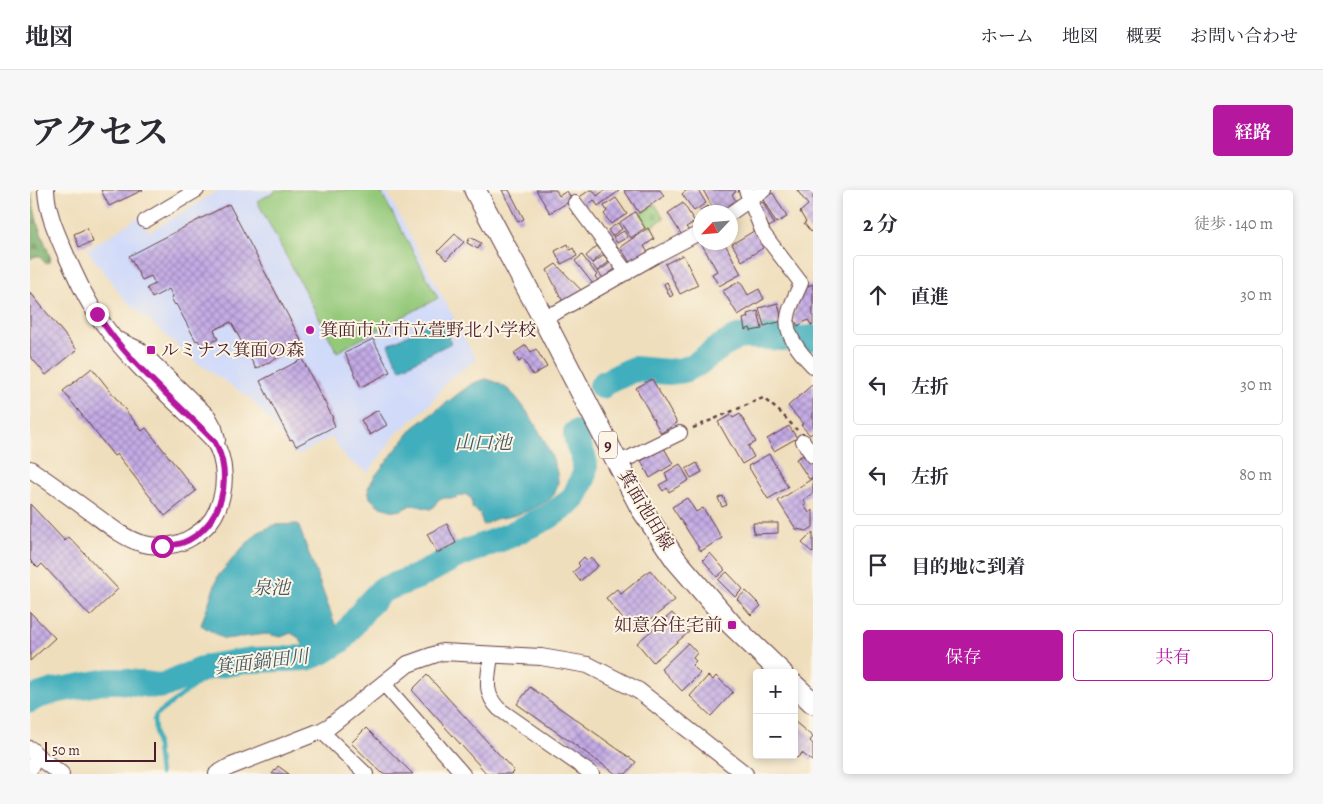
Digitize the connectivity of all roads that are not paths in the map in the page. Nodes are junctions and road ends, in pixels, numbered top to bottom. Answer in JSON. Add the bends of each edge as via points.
{"nodes":[{"id":1,"x":46,"y":190,"type":"edge"},
{"id":2,"x":197,"y":190,"type":"edge"},
{"id":3,"x":475,"y":190,"type":"edge"},
{"id":4,"x":764,"y":190,"type":"edge"},
{"id":5,"x":748,"y":195,"type":"edge"},
{"id":6,"x":576,"y":203,"type":"dead end"},
{"id":7,"x":738,"y":205,"type":"edge"},
{"id":8,"x":145,"y":221,"type":"dead end"},
{"id":9,"x":693,"y":236,"type":"edge"},
{"id":10,"x":627,"y":273,"type":"junction"},
{"id":11,"x":542,"y":316,"type":"junction"},
{"id":12,"x":813,"y":366,"type":"edge"},
{"id":13,"x":680,"y":433,"type":"road end"},
{"id":14,"x":803,"y":441,"type":"road end"},
{"id":15,"x":813,"y":456,"type":"edge"},
{"id":16,"x":617,"y":462,"type":"junction"},
{"id":17,"x":30,"y":468,"type":"edge"},
{"id":18,"x":491,"y":655,"type":"junction"},
{"id":19,"x":778,"y":669,"type":"edge"},
{"id":20,"x":383,"y":683,"type":"junction"},
{"id":21,"x":798,"y":689,"type":"edge"},
{"id":22,"x":813,"y":703,"type":"edge"},
{"id":23,"x":321,"y":731,"type":"junction"},
{"id":24,"x":32,"y":758,"type":"edge"},
{"id":25,"x":228,"y":772,"type":"edge"},
{"id":26,"x":61,"y":774,"type":"edge"},
{"id":27,"x":366,"y":774,"type":"edge"},
{"id":28,"x":463,"y":774,"type":"edge"},
{"id":29,"x":592,"y":774,"type":"edge"},
{"id":30,"x":745,"y":774,"type":"edge"}],
"edges":[{"from":1,"to":17,"type":"street","via":[[52,220],[97,314],[123,350],[218,448],[224,482],[215,515],[198,534],[183,542],[157,546],[141,543],[121,533]]},
{"from":2,"to":8,"type":"street"},
{"from":3,"to":11,"type":"main road","name":"箕面池田線","number":"9"},
{"from":4,"to":5,"type":"street"},
{"from":5,"to":7,"type":"street"},
{"from":5,"to":12,"type":"street","via":[[763,233],[801,283],[788,317],[788,327],[802,355]]},
{"from":6,"to":10,"type":"street"},
{"from":9,"to":10,"type":"street"},
{"from":10,"to":11,"type":"street","via":[[556,312]]},
{"from":11,"to":16,"type":"main road","name":"箕面池田線","number":"9"},
{"from":13,"to":16,"type":"street"},
{"from":14,"to":15,"type":"street"},
{"from":16,"to":19,"type":"main road","name":"箕面池田線","number":"9","via":[[641,508],[676,560],[732,625]]},
{"from":18,"to":20,"type":"street","via":[[442,652],[408,664]]},
{"from":18,"to":29,"type":"street","via":[[488,687],[493,703]]},
{"from":18,"to":30,"type":"street","via":[[541,657],[588,665],[639,691]]},
{"from":20,"to":23,"type":"street"},
{"from":20,"to":28,"type":"street"},
{"from":21,"to":22,"type":"main road"},
{"from":23,"to":25,"type":"street"},
{"from":23,"to":27,"type":"street"},
{"from":24,"to":26,"type":"street"}]}
